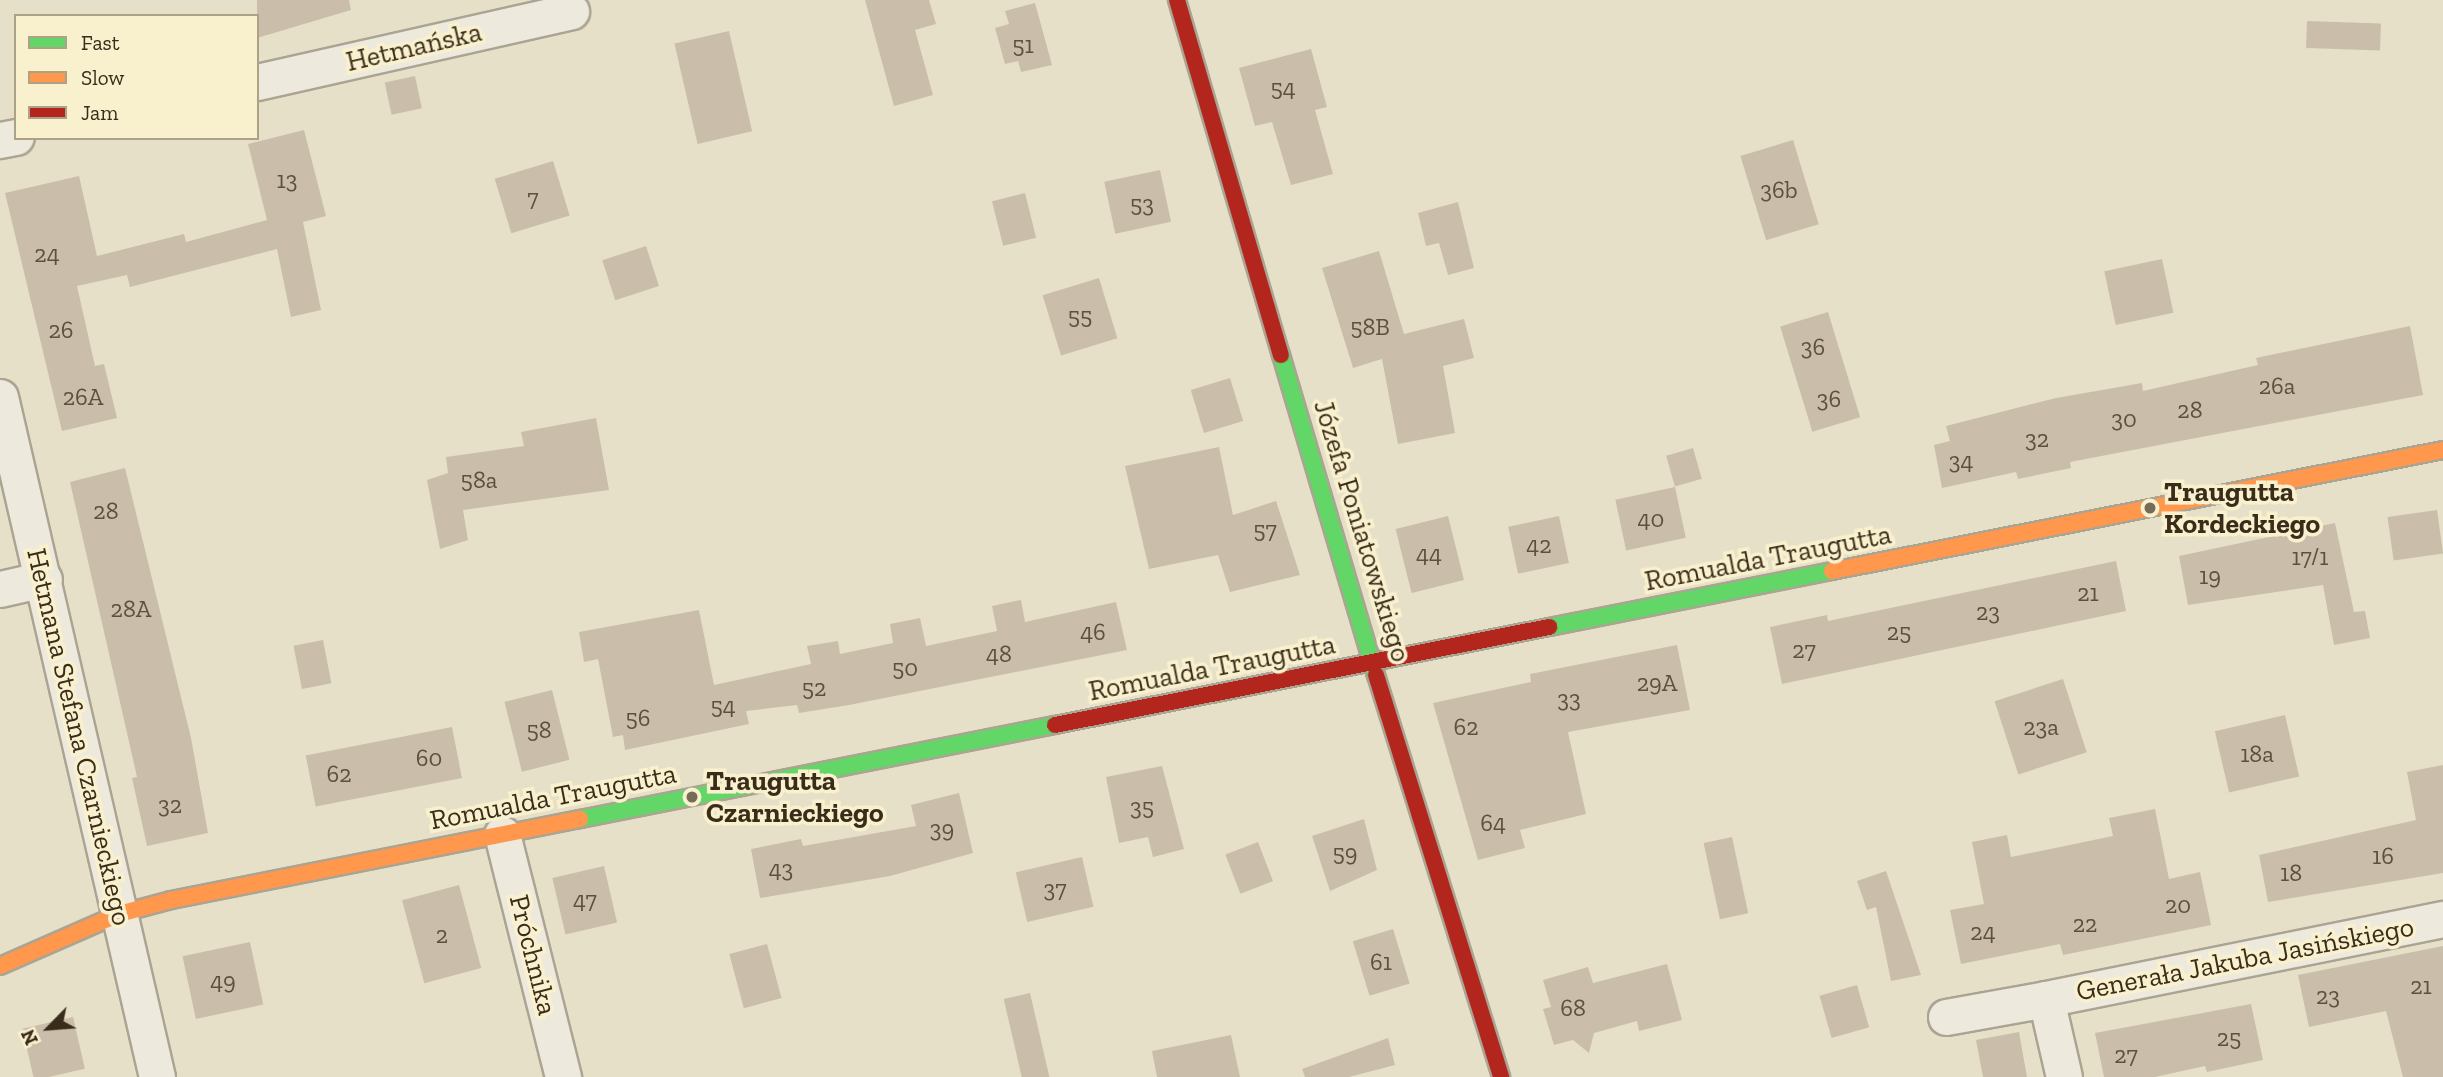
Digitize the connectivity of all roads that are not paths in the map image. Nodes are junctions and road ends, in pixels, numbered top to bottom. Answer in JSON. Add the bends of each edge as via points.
{"nodes":[{"id":1,"x":1177,"y":0,"type":"edge"},
{"id":2,"x":572,"y":11,"type":"dead end"},
{"id":3,"x":259,"y":82,"type":"edge"},
{"id":4,"x":0,"y":397,"type":"edge"},
{"id":5,"x":2443,"y":450,"type":"edge"},
{"id":6,"x":44,"y":579,"type":"junction"},
{"id":7,"x":0,"y":589,"type":"edge"},
{"id":8,"x":1374,"y":663,"type":"junction"},
{"id":9,"x":502,"y":834,"type":"junction"},
{"id":10,"x":119,"y":914,"type":"junction"},
{"id":11,"x":2443,"y":919,"type":"edge"},
{"id":12,"x":0,"y":966,"type":"edge"},
{"id":13,"x":2046,"y":999,"type":"junction"},
{"id":14,"x":1945,"y":1017,"type":"dead end"},
{"id":15,"x":157,"y":1077,"type":"edge"},
{"id":16,"x":563,"y":1077,"type":"edge"},
{"id":17,"x":1502,"y":1077,"type":"edge"},
{"id":18,"x":2064,"y":1077,"type":"edge"}],
"edges":[{"from":1,"to":8,"type":"street","name":"Józefa Poniatowskiego"},
{"from":2,"to":3,"type":"street","name":"Hetmańska"},
{"from":4,"to":6,"type":"street","name":"Hetmana Stefana Czarnieckiego"},
{"from":5,"to":8,"type":"street","name":"Romualda Traugutta"},
{"from":6,"to":7,"type":"street"},
{"from":6,"to":10,"type":"street","name":"Hetmana Stefana Czarnieckiego"},
{"from":8,"to":9,"type":"street","name":"Romualda Traugutta"},
{"from":8,"to":17,"type":"street","name":"Józefa Poniatowskiego"},
{"from":9,"to":10,"type":"street","name":"Romualda Traugutta"},
{"from":9,"to":16,"type":"street","name":"Próchnika"},
{"from":10,"to":12,"type":"street","name":"Romualda Traugutta"},
{"from":10,"to":15,"type":"street","name":"Hetmana Stefana Czarnieckiego"},
{"from":11,"to":13,"type":"street","name":"Generała Jakuba Jasińskiego"},
{"from":13,"to":14,"type":"street","name":"Generała Jakuba Jasińskiego"},
{"from":13,"to":18,"type":"street","name":"Generała Jakuba Jasińskiego"}]}
